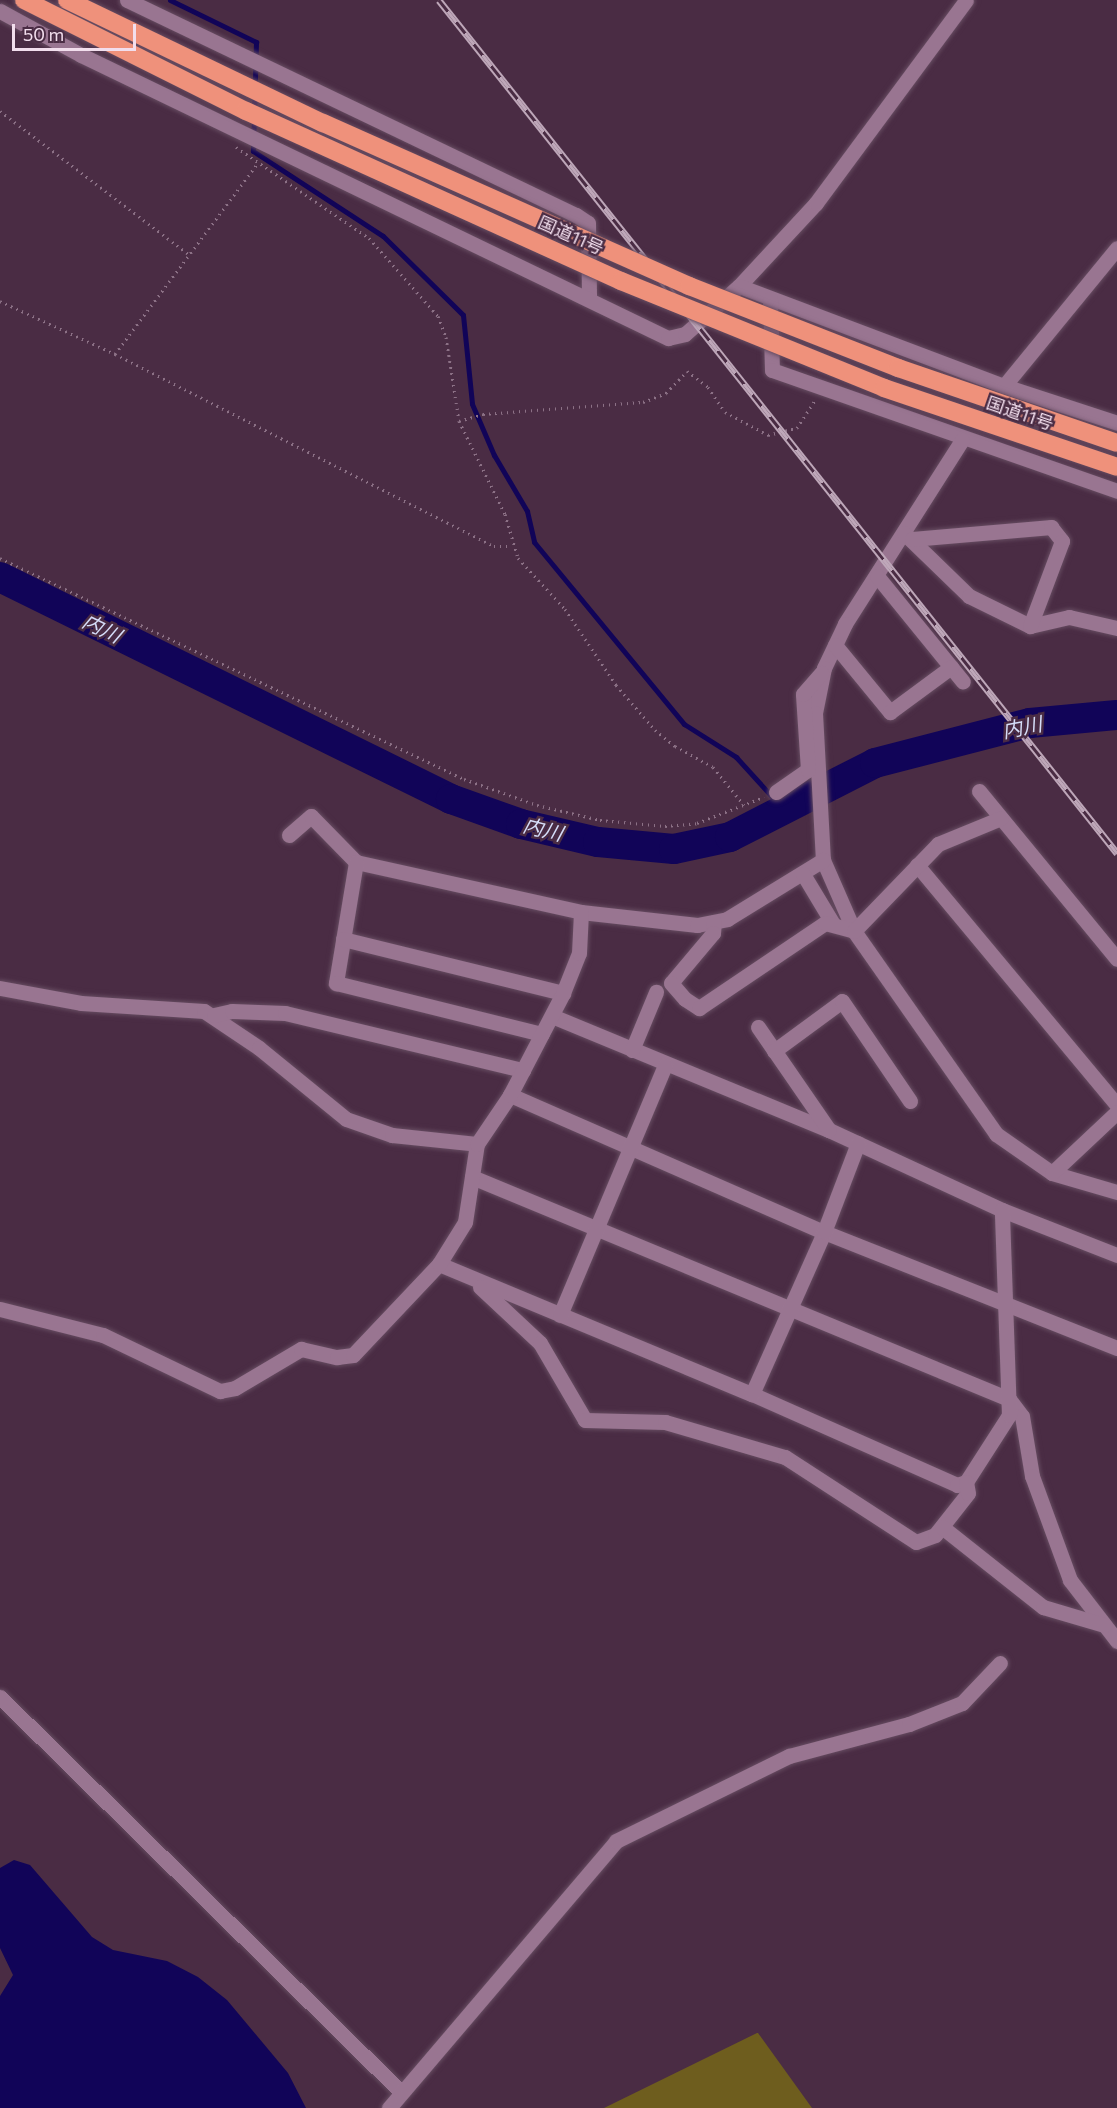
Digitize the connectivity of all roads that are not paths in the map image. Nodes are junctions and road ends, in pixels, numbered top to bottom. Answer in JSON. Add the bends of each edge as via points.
{"nodes":[{"id":1,"x":24,"y":0,"type":"edge"},
{"id":2,"x":67,"y":0,"type":"edge"},
{"id":3,"x":966,"y":0,"type":"edge"},
{"id":4,"x":133,"y":1,"type":"edge"},
{"id":5,"x":0,"y":12,"type":"edge"},
{"id":6,"x":1117,"y":248,"type":"edge"},
{"id":7,"x":739,"y":286,"type":"junction"},
{"id":8,"x":589,"y":297,"type":"junction"},
{"id":9,"x":770,"y":299,"type":"junction"},
{"id":10,"x":1004,"y":386,"type":"junction"},
{"id":11,"x":1117,"y":423,"type":"edge"},
{"id":12,"x":962,"y":440,"type":"junction"},
{"id":13,"x":1117,"y":443,"type":"edge"},
{"id":14,"x":1117,"y":467,"type":"edge"},
{"id":15,"x":1117,"y":491,"type":"edge"},
{"id":16,"x":908,"y":536,"type":"junction"},
{"id":17,"x":877,"y":576,"type":"junction"},
{"id":18,"x":1030,"y":626,"type":"junction"},
{"id":19,"x":1117,"y":628,"type":"edge"},
{"id":20,"x":835,"y":645,"type":"junction"},
{"id":21,"x":951,"y":667,"type":"junction"},
{"id":22,"x":824,"y":668,"type":"junction"},
{"id":23,"x":963,"y":682,"type":"dead end"},
{"id":24,"x":979,"y":791,"type":"dead end"},
{"id":25,"x":777,"y":792,"type":"dead end"},
{"id":26,"x":1001,"y":818,"type":"junction"},
{"id":27,"x":289,"y":835,"type":"dead end"},
{"id":28,"x":823,"y":860,"type":"junction"},
{"id":29,"x":356,"y":862,"type":"junction"},
{"id":30,"x":917,"y":865,"type":"junction"},
{"id":31,"x":803,"y":873,"type":"junction"},
{"id":32,"x":581,"y":912,"type":"junction"},
{"id":33,"x":714,"y":922,"type":"junction"},
{"id":34,"x":833,"y":924,"type":"junction"},
{"id":35,"x":854,"y":931,"type":"junction"},
{"id":36,"x":343,"y":939,"type":"junction"},
{"id":37,"x":1117,"y":959,"type":"edge"},
{"id":38,"x":0,"y":988,"type":"edge"},
{"id":39,"x":656,"y":992,"type":"dead end"},
{"id":40,"x":563,"y":993,"type":"junction"},
{"id":41,"x":214,"y":1015,"type":"junction"},
{"id":42,"x":552,"y":1016,"type":"junction"},
{"id":43,"x":758,"y":1027,"type":"dead end"},
{"id":44,"x":542,"y":1034,"type":"junction"},
{"id":45,"x":632,"y":1050,"type":"junction"},
{"id":46,"x":774,"y":1051,"type":"junction"},
{"id":47,"x":665,"y":1065,"type":"junction"},
{"id":48,"x":523,"y":1070,"type":"junction"},
{"id":49,"x":510,"y":1095,"type":"junction"},
{"id":50,"x":910,"y":1101,"type":"dead end"},
{"id":51,"x":1117,"y":1105,"type":"edge"},
{"id":52,"x":1117,"y":1112,"type":"edge"},
{"id":53,"x":829,"y":1130,"type":"junction"},
{"id":54,"x":858,"y":1143,"type":"junction"},
{"id":55,"x":477,"y":1144,"type":"junction"},
{"id":56,"x":630,"y":1148,"type":"junction"},
{"id":57,"x":1052,"y":1173,"type":"junction"},
{"id":58,"x":471,"y":1178,"type":"junction"},
{"id":59,"x":1117,"y":1192,"type":"edge"},
{"id":60,"x":1002,"y":1210,"type":"junction"},
{"id":61,"x":596,"y":1230,"type":"junction"},
{"id":62,"x":824,"y":1232,"type":"junction"},
{"id":63,"x":1117,"y":1255,"type":"edge"},
{"id":64,"x":438,"y":1264,"type":"junction"},
{"id":65,"x":469,"y":1277,"type":"junction"},
{"id":66,"x":1008,"y":1306,"type":"junction"},
{"id":67,"x":0,"y":1309,"type":"edge"},
{"id":68,"x":789,"y":1311,"type":"junction"},
{"id":69,"x":560,"y":1315,"type":"junction"},
{"id":70,"x":1117,"y":1348,"type":"edge"},
{"id":71,"x":752,"y":1394,"type":"junction"},
{"id":72,"x":1009,"y":1399,"type":"junction"},
{"id":73,"x":966,"y":1482,"type":"junction"},
{"id":74,"x":942,"y":1527,"type":"junction"},
{"id":75,"x":1104,"y":1625,"type":"junction"},
{"id":76,"x":1117,"y":1641,"type":"edge"},
{"id":77,"x":1000,"y":1663,"type":"dead end"},
{"id":78,"x":0,"y":1697,"type":"edge"},
{"id":79,"x":401,"y":2092,"type":"junction"},
{"id":80,"x":389,"y":2108,"type":"edge"}],
"edges":[{"from":1,"to":14,"type":"highway","name":"国道11号","bridge":true,"via":[[246,111],[621,281],[884,388]]},
{"from":2,"to":13,"type":"highway","name":"国道11号","bridge":true,"via":[[323,123],[689,286],[898,368]]},
{"from":3,"to":7,"type":"street","via":[[816,203]]},
{"from":4,"to":8,"type":"street","via":[[576,215],[588,223]]},
{"from":5,"to":8,"type":"street","via":[[232,128]]},
{"from":6,"to":10,"type":"street"},
{"from":7,"to":8,"type":"street","via":[[685,334],[668,338]]},
{"from":7,"to":9,"type":"street"},
{"from":9,"to":10,"type":"street"},
{"from":9,"to":12,"type":"street","via":[[772,370]]},
{"from":10,"to":11,"type":"street"},
{"from":12,"to":15,"type":"street"},
{"from":12,"to":16,"type":"street"},
{"from":16,"to":17,"type":"street"},
{"from":16,"to":18,"type":"street","via":[[969,596]]},
{"from":16,"to":18,"type":"street","via":[[1051,527],[1062,542]]},
{"from":17,"to":20,"type":"street"},
{"from":17,"to":21,"type":"street"},
{"from":18,"to":19,"type":"street","via":[[1069,617]]},
{"from":20,"to":21,"type":"street","via":[[890,712]]},
{"from":20,"to":22,"type":"street"},
{"from":21,"to":23,"type":"street"},
{"from":22,"to":25,"type":"street","via":[[803,694],[808,770]]},
{"from":22,"to":28,"type":"street","via":[[815,713],[815,769]]},
{"from":24,"to":26,"type":"street"},
{"from":26,"to":30,"type":"street","via":[[938,844]]},
{"from":26,"to":37,"type":"street"},
{"from":27,"to":29,"type":"street","via":[[311,816]]},
{"from":28,"to":31,"type":"street"},
{"from":28,"to":35,"type":"street"},
{"from":29,"to":32,"type":"street"},
{"from":29,"to":36,"type":"street"},
{"from":30,"to":35,"type":"street"},
{"from":30,"to":51,"type":"street"},
{"from":31,"to":33,"type":"street","via":[[727,919]]},
{"from":31,"to":34,"type":"street"},
{"from":32,"to":33,"type":"street","via":[[697,925]]},
{"from":32,"to":40,"type":"street","via":[[579,953]]},
{"from":33,"to":34,"type":"street","via":[[713,933],[671,982],[699,1008],[825,923]]},
{"from":34,"to":35,"type":"street"},
{"from":35,"to":57,"type":"street","via":[[996,1134]]},
{"from":36,"to":40,"type":"street"},
{"from":36,"to":44,"type":"street","via":[[336,983]]},
{"from":38,"to":41,"type":"street","via":[[81,1003]]},
{"from":39,"to":45,"type":"street"},
{"from":40,"to":42,"type":"street"},
{"from":41,"to":48,"type":"street","via":[[232,1011],[285,1013]]},
{"from":41,"to":55,"type":"street","via":[[346,1119],[392,1136]]},
{"from":42,"to":44,"type":"street"},
{"from":42,"to":45,"type":"street"},
{"from":43,"to":46,"type":"street"},
{"from":44,"to":48,"type":"street"},
{"from":45,"to":47,"type":"street"},
{"from":46,"to":50,"type":"street","via":[[842,1001]]},
{"from":46,"to":53,"type":"street"},
{"from":47,"to":53,"type":"street"},
{"from":47,"to":56,"type":"street"},
{"from":48,"to":49,"type":"street"},
{"from":49,"to":55,"type":"street"},
{"from":49,"to":56,"type":"street"},
{"from":52,"to":57,"type":"street"},
{"from":53,"to":54,"type":"street"},
{"from":54,"to":60,"type":"street"},
{"from":54,"to":62,"type":"street"},
{"from":55,"to":58,"type":"street"},
{"from":56,"to":61,"type":"street"},
{"from":56,"to":62,"type":"street"},
{"from":57,"to":59,"type":"street"},
{"from":58,"to":61,"type":"street"},
{"from":58,"to":64,"type":"street","via":[[465,1222]]},
{"from":60,"to":63,"type":"street"},
{"from":60,"to":66,"type":"street"},
{"from":61,"to":68,"type":"street"},
{"from":61,"to":69,"type":"street"},
{"from":62,"to":66,"type":"street"},
{"from":62,"to":68,"type":"street"},
{"from":64,"to":65,"type":"street"},
{"from":64,"to":67,"type":"street","via":[[353,1355],[337,1357],[301,1348],[235,1388],[220,1391],[103,1335]]},
{"from":65,"to":69,"type":"street"},
{"from":65,"to":74,"type":"street","via":[[540,1343],[585,1420],[665,1422],[785,1457],[916,1542],[935,1535]]},
{"from":66,"to":70,"type":"street"},
{"from":66,"to":72,"type":"street"},
{"from":68,"to":71,"type":"street"},
{"from":68,"to":72,"type":"street"},
{"from":69,"to":71,"type":"street"},
{"from":71,"to":73,"type":"street","via":[[957,1485]]},
{"from":72,"to":73,"type":"street","via":[[1009,1415]]},
{"from":72,"to":75,"type":"street","via":[[1022,1416],[1032,1476],[1070,1580]]},
{"from":73,"to":74,"type":"street","via":[[968,1493]]},
{"from":74,"to":75,"type":"street","via":[[1043,1607]]},
{"from":75,"to":76,"type":"street"},
{"from":77,"to":79,"type":"street","via":[[962,1703],[909,1724],[789,1756],[616,1841]]},
{"from":78,"to":79,"type":"street"},
{"from":79,"to":80,"type":"street"}]}
